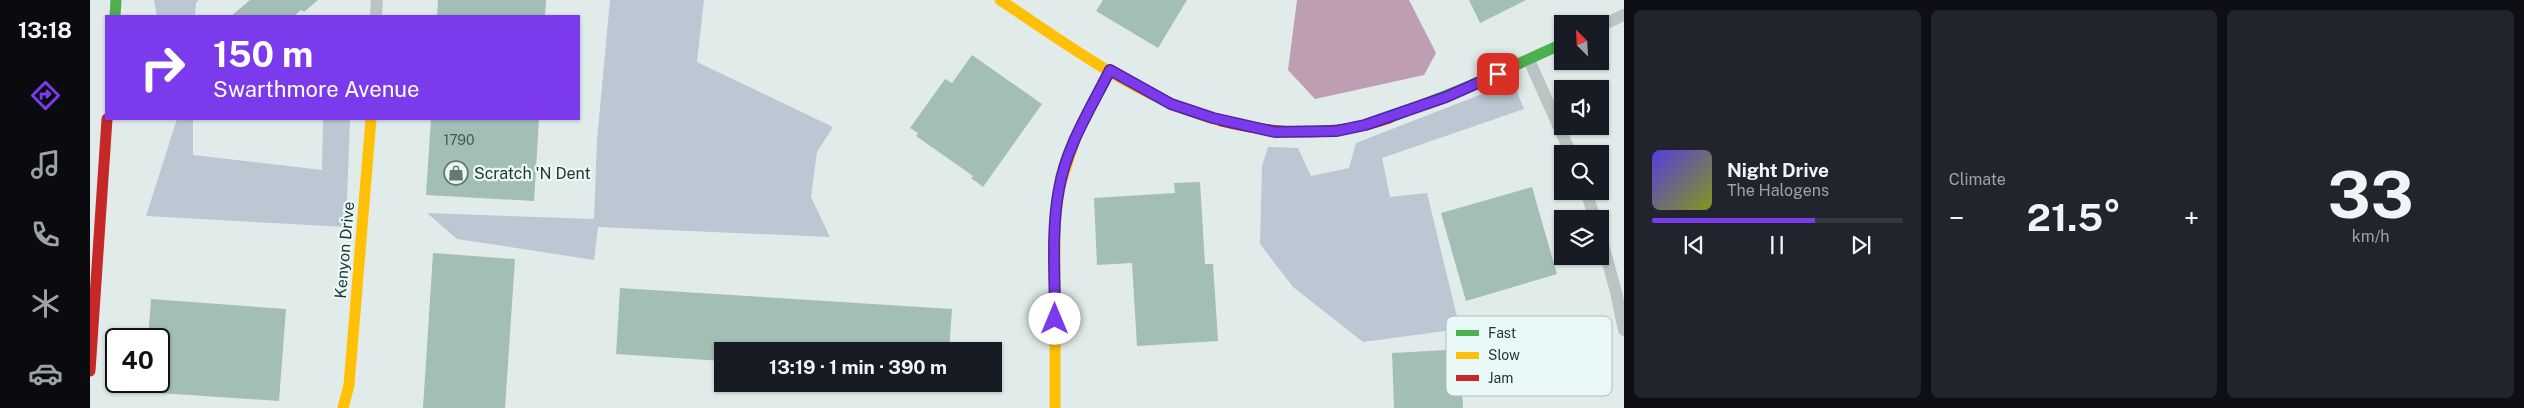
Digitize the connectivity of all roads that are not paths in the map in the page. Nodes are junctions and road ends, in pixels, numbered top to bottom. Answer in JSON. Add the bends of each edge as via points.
{"nodes":[{"id":1,"x":116,"y":0,"type":"edge"},
{"id":2,"x":377,"y":0,"type":"edge"},
{"id":3,"x":1000,"y":0,"type":"edge"},
{"id":4,"x":115,"y":15,"type":"edge"},
{"id":5,"x":376,"y":15,"type":"edge"},
{"id":6,"x":1624,"y":15,"type":"edge"},
{"id":7,"x":1609,"y":22,"type":"edge"},
{"id":8,"x":1554,"y":48,"type":"edge"},
{"id":9,"x":1529,"y":60,"type":"junction"},
{"id":10,"x":1110,"y":70,"type":"junction"},
{"id":11,"x":107,"y":120,"type":"edge"},
{"id":12,"x":371,"y":120,"type":"edge"},
{"id":13,"x":1567,"y":145,"type":"edge"},
{"id":14,"x":94,"y":254,"type":"edge"},
{"id":15,"x":1609,"y":265,"type":"edge"},
{"id":16,"x":1624,"y":330,"type":"edge"},
{"id":17,"x":90,"y":371,"type":"edge"},
{"id":18,"x":344,"y":408,"type":"edge"},
{"id":19,"x":1055,"y":408,"type":"edge"}],
"edges":[{"from":1,"to":4,"type":"street"},
{"from":2,"to":5,"type":"street"},
{"from":3,"to":10,"type":"street"},
{"from":6,"to":7,"type":"street"},
{"from":8,"to":9,"type":"street"},
{"from":9,"to":10,"type":"street","via":[[1446,97],[1400,114],[1337,131],[1275,132],[1213,118],[1171,104]]},
{"from":9,"to":13,"type":"street"},
{"from":10,"to":19,"type":"street","via":[[1074,140],[1059,189],[1055,222]]},
{"from":11,"to":14,"type":"street"},
{"from":12,"to":18,"type":"street","name":"Kenyon Drive","via":[[349,384]]},
{"from":14,"to":17,"type":"street"},
{"from":15,"to":16,"type":"street"}]}
